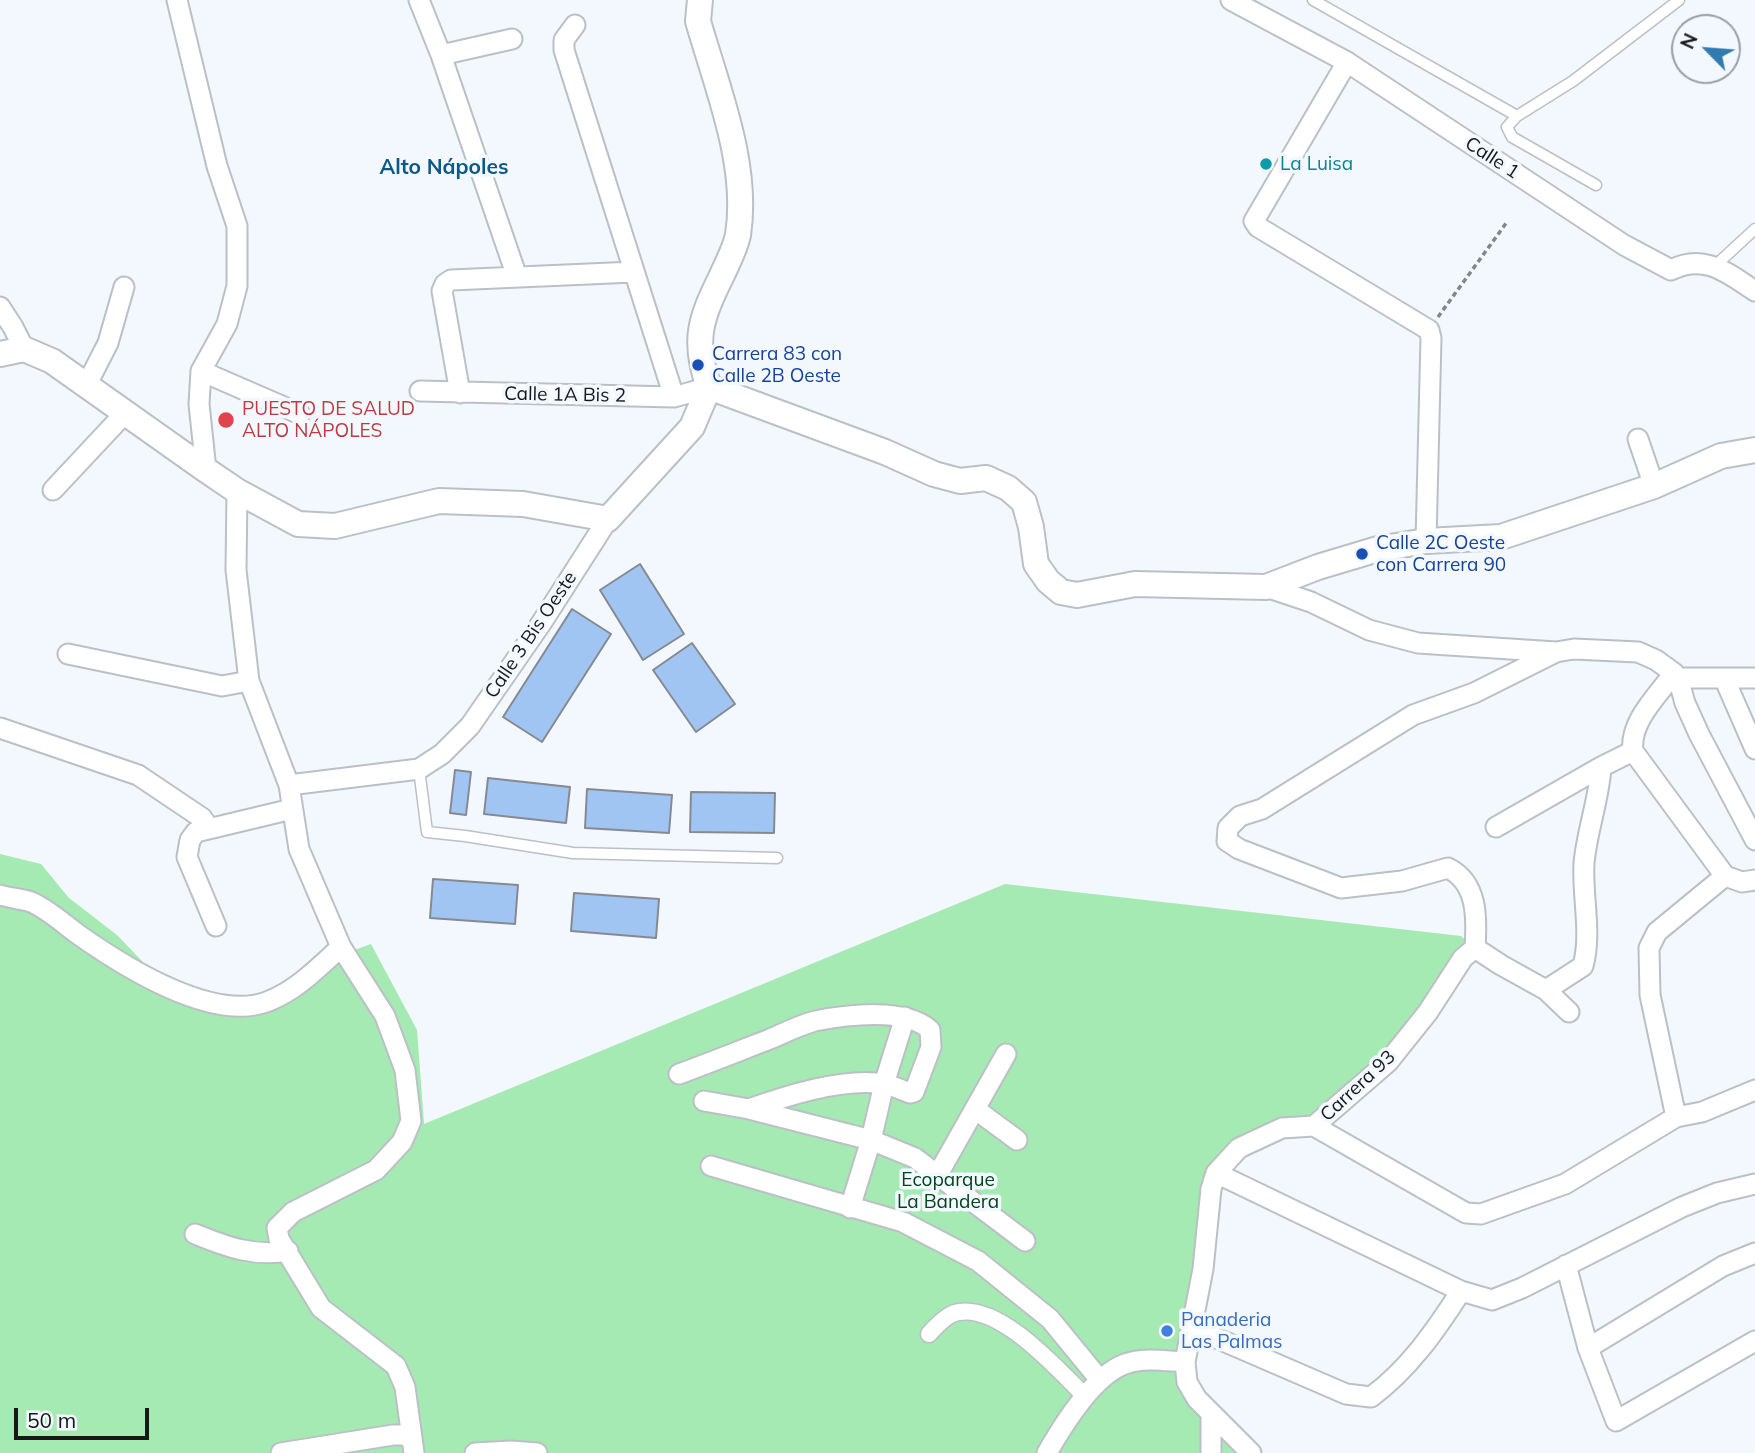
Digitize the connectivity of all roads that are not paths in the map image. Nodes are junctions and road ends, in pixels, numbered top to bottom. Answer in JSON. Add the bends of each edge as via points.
{"nodes":[{"id":1,"x":177,"y":0,"type":"edge"},
{"id":2,"x":419,"y":0,"type":"edge"},
{"id":3,"x":700,"y":0,"type":"edge"},
{"id":4,"x":1231,"y":0,"type":"edge"},
{"id":5,"x":1312,"y":0,"type":"edge"},
{"id":6,"x":1679,"y":0,"type":"edge"},
{"id":7,"x":575,"y":25,"type":"dead end"},
{"id":8,"x":512,"y":39,"type":"dead end"},
{"id":9,"x":441,"y":55,"type":"junction"},
{"id":10,"x":1347,"y":62,"type":"junction"},
{"id":11,"x":1517,"y":116,"type":"junction"},
{"id":12,"x":1596,"y":185,"type":"dead end"},
{"id":13,"x":1755,"y":229,"type":"edge"},
{"id":14,"x":1716,"y":265,"type":"junction"},
{"id":15,"x":634,"y":272,"type":"junction"},
{"id":16,"x":517,"y":277,"type":"junction"},
{"id":17,"x":124,"y":287,"type":"dead end"},
{"id":18,"x":1755,"y":291,"type":"edge"},
{"id":19,"x":0,"y":307,"type":"edge"},
{"id":20,"x":12,"y":351,"type":"edge"},
{"id":21,"x":201,"y":371,"type":"junction"},
{"id":22,"x":86,"y":386,"type":"junction"},
{"id":23,"x":709,"y":387,"type":"junction"},
{"id":24,"x":420,"y":391,"type":"dead end"},
{"id":25,"x":460,"y":393,"type":"junction"},
{"id":26,"x":674,"y":397,"type":"junction"},
{"id":27,"x":126,"y":412,"type":"junction"},
{"id":28,"x":300,"y":414,"type":"dead end"},
{"id":29,"x":1637,"y":439,"type":"dead end"},
{"id":30,"x":1755,"y":450,"type":"edge"},
{"id":31,"x":206,"y":470,"type":"junction"},
{"id":32,"x":1654,"y":486,"type":"junction"},
{"id":33,"x":53,"y":489,"type":"dead end"},
{"id":34,"x":237,"y":491,"type":"junction"},
{"id":35,"x":608,"y":519,"type":"junction"},
{"id":36,"x":1426,"y":541,"type":"junction"},
{"id":37,"x":1266,"y":587,"type":"junction"},
{"id":38,"x":1556,"y":652,"type":"junction"},
{"id":39,"x":68,"y":654,"type":"dead end"},
{"id":40,"x":1676,"y":676,"type":"junction"},
{"id":41,"x":1724,"y":678,"type":"junction"},
{"id":42,"x":1755,"y":678,"type":"edge"},
{"id":43,"x":249,"y":681,"type":"junction"},
{"id":44,"x":0,"y":728,"type":"edge"},
{"id":45,"x":1755,"y":749,"type":"edge"},
{"id":46,"x":1633,"y":751,"type":"junction"},
{"id":47,"x":1601,"y":768,"type":"junction"},
{"id":48,"x":419,"y":769,"type":"junction"},
{"id":49,"x":289,"y":785,"type":"junction"},
{"id":50,"x":292,"y":809,"type":"junction"},
{"id":51,"x":1496,"y":827,"type":"dead end"},
{"id":52,"x":209,"y":828,"type":"junction"},
{"id":53,"x":1755,"y":840,"type":"edge"},
{"id":54,"x":776,"y":858,"type":"dead end"},
{"id":55,"x":1725,"y":876,"type":"junction"},
{"id":56,"x":1755,"y":880,"type":"edge"},
{"id":57,"x":0,"y":895,"type":"edge"},
{"id":58,"x":216,"y":926,"type":"dead end"},
{"id":59,"x":341,"y":947,"type":"junction"},
{"id":60,"x":1475,"y":948,"type":"junction"},
{"id":61,"x":1546,"y":990,"type":"junction"},
{"id":62,"x":1569,"y":1012,"type":"dead end"},
{"id":63,"x":905,"y":1017,"type":"junction"},
{"id":64,"x":1006,"y":1054,"type":"dead end"},
{"id":65,"x":679,"y":1074,"type":"dead end"},
{"id":66,"x":884,"y":1084,"type":"junction"},
{"id":67,"x":1755,"y":1090,"type":"edge"},
{"id":68,"x":704,"y":1101,"type":"dead end"},
{"id":69,"x":749,"y":1109,"type":"junction"},
{"id":70,"x":975,"y":1109,"type":"junction"},
{"id":71,"x":1676,"y":1117,"type":"junction"},
{"id":72,"x":1314,"y":1126,"type":"junction"},
{"id":73,"x":871,"y":1140,"type":"junction"},
{"id":74,"x":1017,"y":1140,"type":"dead end"},
{"id":75,"x":711,"y":1166,"type":"dead end"},
{"id":76,"x":1216,"y":1172,"type":"junction"},
{"id":77,"x":937,"y":1176,"type":"junction"},
{"id":78,"x":1755,"y":1184,"type":"edge"},
{"id":79,"x":850,"y":1208,"type":"junction"},
{"id":80,"x":195,"y":1234,"type":"dead end"},
{"id":81,"x":1025,"y":1241,"type":"dead end"},
{"id":82,"x":288,"y":1251,"type":"junction"},
{"id":83,"x":1755,"y":1253,"type":"edge"},
{"id":84,"x":1566,"y":1265,"type":"junction"},
{"id":85,"x":1461,"y":1291,"type":"junction"},
{"id":86,"x":1193,"y":1328,"type":"junction"},
{"id":87,"x":929,"y":1334,"type":"dead end"},
{"id":88,"x":1755,"y":1341,"type":"edge"},
{"id":89,"x":1588,"y":1348,"type":"junction"},
{"id":90,"x":1185,"y":1362,"type":"junction"},
{"id":91,"x":1100,"y":1380,"type":"junction"},
{"id":92,"x":1086,"y":1397,"type":"junction"},
{"id":93,"x":1211,"y":1414,"type":"junction"},
{"id":94,"x":413,"y":1446,"type":"edge"},
{"id":95,"x":281,"y":1453,"type":"edge"},
{"id":96,"x":475,"y":1453,"type":"edge"},
{"id":97,"x":537,"y":1453,"type":"edge"},
{"id":98,"x":1047,"y":1453,"type":"edge"},
{"id":99,"x":1211,"y":1453,"type":"edge"},
{"id":100,"x":1251,"y":1453,"type":"edge"}],
"edges":[{"from":1,"to":21,"type":"street","via":[[217,166],[237,226],[237,286],[227,324]]},
{"from":2,"to":9,"type":"street"},
{"from":3,"to":23,"type":"street","via":[[698,21],[740,170],[738,235],[702,317],[699,344]]},
{"from":4,"to":10,"type":"street","name":"Calle 1"},
{"from":5,"to":11,"type":"lane"},
{"from":6,"to":11,"type":"lane","via":[[1573,81]]},
{"from":7,"to":15,"type":"street","via":[[564,40],[564,50]]},
{"from":8,"to":9,"type":"street"},
{"from":9,"to":16,"type":"street"},
{"from":10,"to":14,"type":"street","name":"Calle 1","via":[[1662,266],[1671,270],[1683,264]]},
{"from":10,"to":36,"type":"street","via":[[1254,221],[1429,330]]},
{"from":11,"to":12,"type":"lane","via":[[1507,127],[1512,137]]},
{"from":13,"to":14,"type":"lane"},
{"from":14,"to":18,"type":"street"},
{"from":15,"to":16,"type":"street"},
{"from":15,"to":26,"type":"street"},
{"from":16,"to":25,"type":"street","via":[[445,284],[442,291]]},
{"from":17,"to":22,"type":"street","via":[[108,343]]},
{"from":19,"to":20,"type":"street"},
{"from":20,"to":22,"type":"street","via":[[52,361]]},
{"from":21,"to":28,"type":"street"},
{"from":21,"to":31,"type":"street","via":[[198,404]]},
{"from":22,"to":27,"type":"street"},
{"from":23,"to":26,"type":"street","name":"Calle 1A Bis 2"},
{"from":23,"to":35,"type":"street","name":"Calle 3 Bis Oeste","via":[[692,427]]},
{"from":23,"to":37,"type":"street","via":[[934,474],[960,481],[986,478],[1008,488],[1024,502],[1035,564],[1060,592],[1077,595],[1135,584]]},
{"from":24,"to":25,"type":"street","name":"Calle 1A Bis 2"},
{"from":25,"to":26,"type":"street","name":"Calle 1A Bis 2"},
{"from":27,"to":31,"type":"street"},
{"from":27,"to":33,"type":"street"},
{"from":29,"to":32,"type":"street"},
{"from":30,"to":32,"type":"street","via":[[1721,456]]},
{"from":31,"to":34,"type":"street"},
{"from":32,"to":36,"type":"street","via":[[1501,537]]},
{"from":34,"to":35,"type":"street","via":[[298,524],[335,526],[439,501],[523,503]]},
{"from":34,"to":43,"type":"street","via":[[236,570]]},
{"from":35,"to":48,"type":"street","name":"Calle 3 Bis Oeste","via":[[470,726]]},
{"from":36,"to":37,"type":"street","via":[[1378,549]]},
{"from":37,"to":38,"type":"street","via":[[1369,630],[1418,643]]},
{"from":38,"to":40,"type":"street","via":[[1638,652]]},
{"from":38,"to":60,"type":"street","via":[[1474,693],[1413,715],[1262,809],[1240,816],[1228,828],[1227,841],[1239,849],[1340,888],[1402,881],[1448,868],[1466,884],[1477,915]]},
{"from":39,"to":43,"type":"street","via":[[222,686]]},
{"from":40,"to":41,"type":"street"},
{"from":40,"to":46,"type":"street","via":[[1640,719]]},
{"from":40,"to":53,"type":"street","via":[[1699,734]]},
{"from":41,"to":42,"type":"street"},
{"from":41,"to":45,"type":"street"},
{"from":43,"to":49,"type":"street"},
{"from":44,"to":52,"type":"street","via":[[138,775],[202,818]]},
{"from":46,"to":47,"type":"street"},
{"from":46,"to":55,"type":"street"},
{"from":47,"to":51,"type":"street"},
{"from":47,"to":61,"type":"street","via":[[1584,866],[1587,951],[1583,966]]},
{"from":48,"to":49,"type":"street","name":"Calle 3 Bis Oeste"},
{"from":48,"to":54,"type":"lane","via":[[427,832],[573,853]]},
{"from":49,"to":50,"type":"street"},
{"from":50,"to":52,"type":"street"},
{"from":50,"to":59,"type":"street","via":[[299,849]]},
{"from":52,"to":58,"type":"street","via":[[196,832],[187,857]]},
{"from":55,"to":56,"type":"street","via":[[1742,882]]},
{"from":55,"to":71,"type":"street","via":[[1657,932],[1649,948],[1650,995]]},
{"from":57,"to":59,"type":"street","via":[[33,903],[120,964],[164,986],[215,1003],[245,1006],[268,1002],[306,979]]},
{"from":59,"to":82,"type":"street","via":[[385,1016],[405,1070],[411,1121],[402,1142],[376,1170],[293,1212],[277,1228]]},
{"from":60,"to":61,"type":"street"},
{"from":60,"to":72,"type":"street","name":"Carrera 93","via":[[1388,1062]]},
{"from":61,"to":62,"type":"street"},
{"from":63,"to":65,"type":"street","via":[[858,1016],[813,1022]]},
{"from":63,"to":66,"type":"street"},
{"from":63,"to":66,"type":"street","via":[[930,1030],[931,1046],[914,1092]]},
{"from":64,"to":70,"type":"street"},
{"from":66,"to":69,"type":"street","via":[[846,1083]]},
{"from":66,"to":73,"type":"street"},
{"from":67,"to":71,"type":"street","via":[[1702,1112]]},
{"from":68,"to":69,"type":"street"},
{"from":69,"to":73,"type":"street"},
{"from":70,"to":74,"type":"street"},
{"from":70,"to":77,"type":"street"},
{"from":71,"to":72,"type":"street","via":[[1564,1184],[1481,1214],[1466,1213]]},
{"from":72,"to":76,"type":"street","name":"Carrera 93","via":[[1282,1128],[1239,1148]]},
{"from":73,"to":77,"type":"street","via":[[915,1158]]},
{"from":73,"to":79,"type":"street"},
{"from":75,"to":79,"type":"street"},
{"from":76,"to":85,"type":"street"},
{"from":76,"to":86,"type":"street"},
{"from":77,"to":81,"type":"street"},
{"from":78,"to":84,"type":"street","via":[[1682,1207]]},
{"from":79,"to":91,"type":"street","via":[[902,1223],[978,1261],[1049,1318]]},
{"from":80,"to":82,"type":"street","via":[[234,1250],[267,1255]]},
{"from":82,"to":94,"type":"street","via":[[321,1308],[396,1366],[405,1387]]},
{"from":83,"to":89,"type":"street","via":[[1723,1266]]},
{"from":84,"to":85,"type":"street","via":[[1492,1300]]},
{"from":84,"to":89,"type":"street"},
{"from":85,"to":86,"type":"street","via":[[1421,1348],[1371,1397],[1346,1394]]},
{"from":86,"to":90,"type":"street"},
{"from":87,"to":92,"type":"street","via":[[957,1312],[977,1312],[1028,1342]]},
{"from":88,"to":89,"type":"street","via":[[1616,1420]]},
{"from":90,"to":91,"type":"street","via":[[1124,1364]]},
{"from":90,"to":93,"type":"street","via":[[1187,1382]]},
{"from":91,"to":92,"type":"street"},
{"from":92,"to":98,"type":"street"},
{"from":93,"to":99,"type":"street"},
{"from":93,"to":100,"type":"street"},
{"from":94,"to":95,"type":"street","via":[[403,1435],[393,1435]]},
{"from":96,"to":97,"type":"street"}]}
